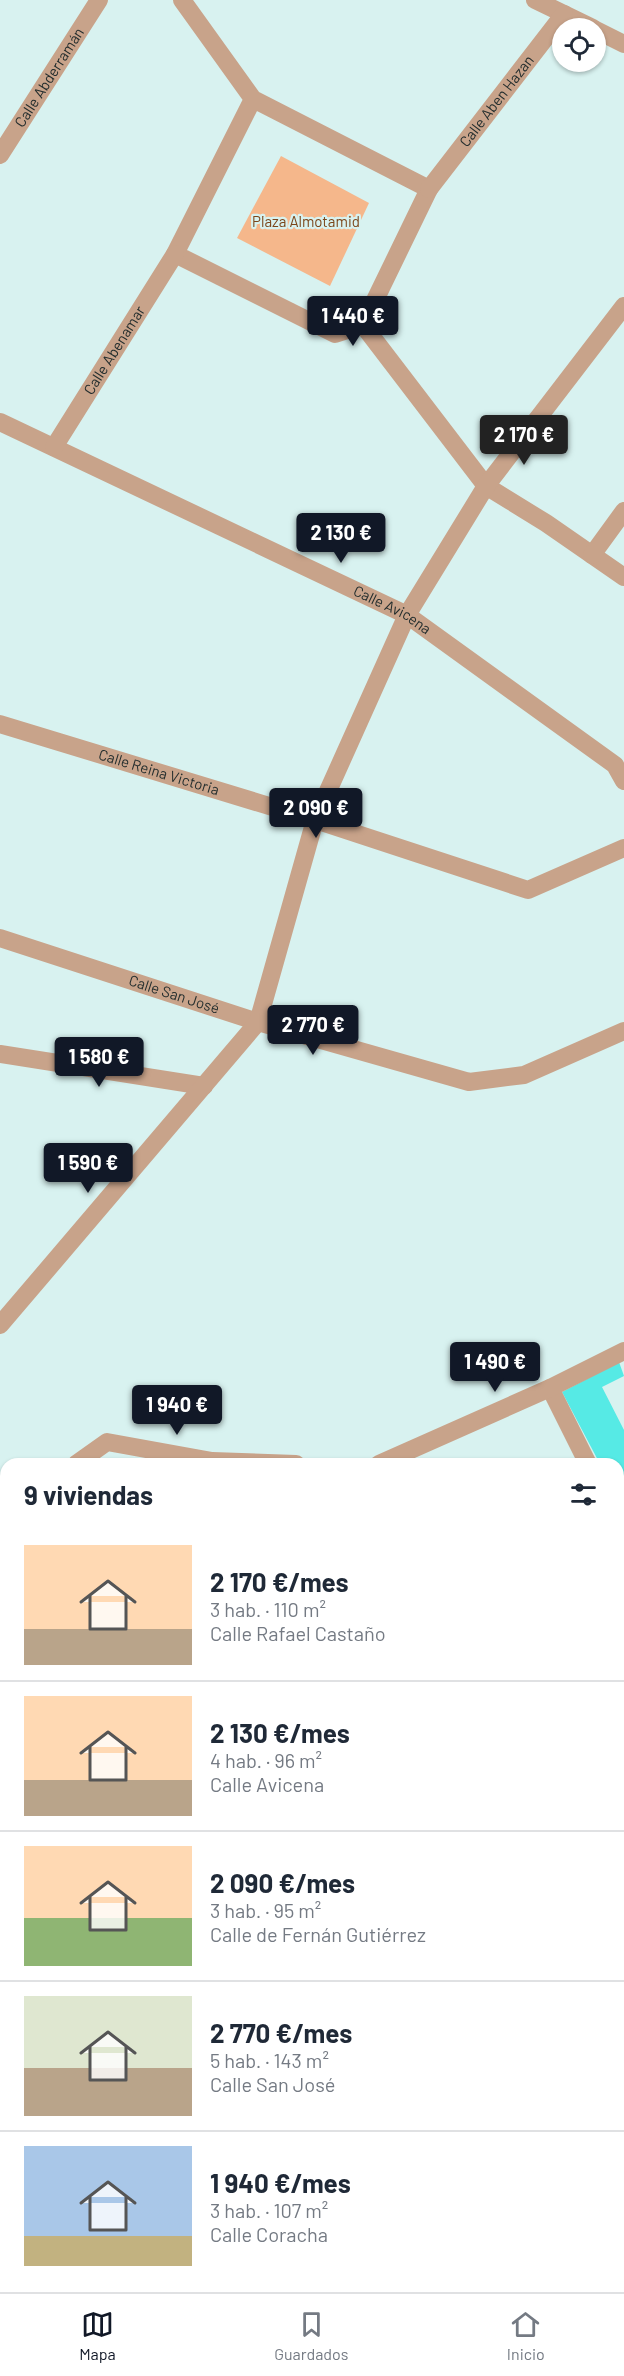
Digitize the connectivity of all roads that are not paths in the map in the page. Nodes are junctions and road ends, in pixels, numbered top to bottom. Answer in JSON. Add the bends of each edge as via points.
{"nodes":[{"id":1,"x":99,"y":0,"type":"edge"},
{"id":2,"x":182,"y":0,"type":"edge"},
{"id":3,"x":535,"y":0,"type":"edge"},
{"id":4,"x":564,"y":14,"type":"junction"},
{"id":5,"x":572,"y":18,"type":"edge"},
{"id":6,"x":606,"y":35,"type":"edge"},
{"id":7,"x":624,"y":44,"type":"edge"},
{"id":8,"x":253,"y":99,"type":"junction"},
{"id":9,"x":0,"y":155,"type":"edge"},
{"id":10,"x":429,"y":189,"type":"junction"},
{"id":11,"x":175,"y":254,"type":"junction"},
{"id":12,"x":624,"y":306,"type":"edge"},
{"id":13,"x":363,"y":325,"type":"junction"},
{"id":14,"x":0,"y":422,"type":"edge"},
{"id":15,"x":54,"y":447,"type":"junction"},
{"id":16,"x":486,"y":486,"type":"junction"},
{"id":17,"x":624,"y":511,"type":"edge"},
{"id":18,"x":592,"y":555,"type":"junction"},
{"id":19,"x":624,"y":577,"type":"edge"},
{"id":20,"x":407,"y":615,"type":"junction"},
{"id":21,"x":0,"y":724,"type":"edge"},
{"id":22,"x":624,"y":781,"type":"edge"},
{"id":23,"x":315,"y":820,"type":"junction"},
{"id":24,"x":624,"y":848,"type":"edge"},
{"id":25,"x":0,"y":938,"type":"edge"},
{"id":26,"x":258,"y":1022,"type":"junction"},
{"id":27,"x":624,"y":1031,"type":"edge"},
{"id":28,"x":0,"y":1054,"type":"edge"},
{"id":29,"x":204,"y":1086,"type":"junction"},
{"id":30,"x":0,"y":1325,"type":"edge"},
{"id":31,"x":624,"y":1351,"type":"edge"},
{"id":32,"x":550,"y":1388,"type":"junction"},
{"id":33,"x":84,"y":1458,"type":"edge"},
{"id":34,"x":195,"y":1458,"type":"edge"},
{"id":35,"x":392,"y":1458,"type":"edge"},
{"id":36,"x":585,"y":1458,"type":"edge"}],
"edges":[{"from":1,"to":9,"type":"street","name":"Calle Abderramán"},
{"from":2,"to":8,"type":"street"},
{"from":3,"to":4,"type":"street"},
{"from":4,"to":5,"type":"street"},
{"from":4,"to":10,"type":"street","name":"Calle Aben Hazan"},
{"from":6,"to":7,"type":"street"},
{"from":8,"to":10,"type":"street"},
{"from":8,"to":11,"type":"street"},
{"from":10,"to":13,"type":"street"},
{"from":11,"to":13,"type":"street","via":[[334,334]]},
{"from":11,"to":15,"type":"street","name":"Calle Abenamar"},
{"from":12,"to":16,"type":"street"},
{"from":13,"to":16,"type":"street"},
{"from":14,"to":15,"type":"street","name":"Calle Avicena"},
{"from":15,"to":20,"type":"street","name":"Calle Avicena"},
{"from":16,"to":18,"type":"street"},
{"from":16,"to":20,"type":"street"},
{"from":17,"to":18,"type":"street"},
{"from":18,"to":19,"type":"street"},
{"from":20,"to":22,"type":"street","name":"Calle Avicena","via":[[615,765]]},
{"from":20,"to":23,"type":"street"},
{"from":21,"to":23,"type":"street","name":"Calle Reina Victoria"},
{"from":23,"to":24,"type":"street","name":"Calle Reina Victoria","via":[[528,890]]},
{"from":23,"to":26,"type":"street"},
{"from":25,"to":26,"type":"street","name":"Calle San José"},
{"from":26,"to":27,"type":"street","name":"Calle San José","via":[[469,1082],[524,1075]]},
{"from":26,"to":29,"type":"street"},
{"from":28,"to":29,"type":"street"},
{"from":29,"to":30,"type":"street"},
{"from":31,"to":32,"type":"street"},
{"from":32,"to":35,"type":"street"},
{"from":32,"to":36,"type":"street"},
{"from":33,"to":34,"type":"street","via":[[107,1442]]}]}
